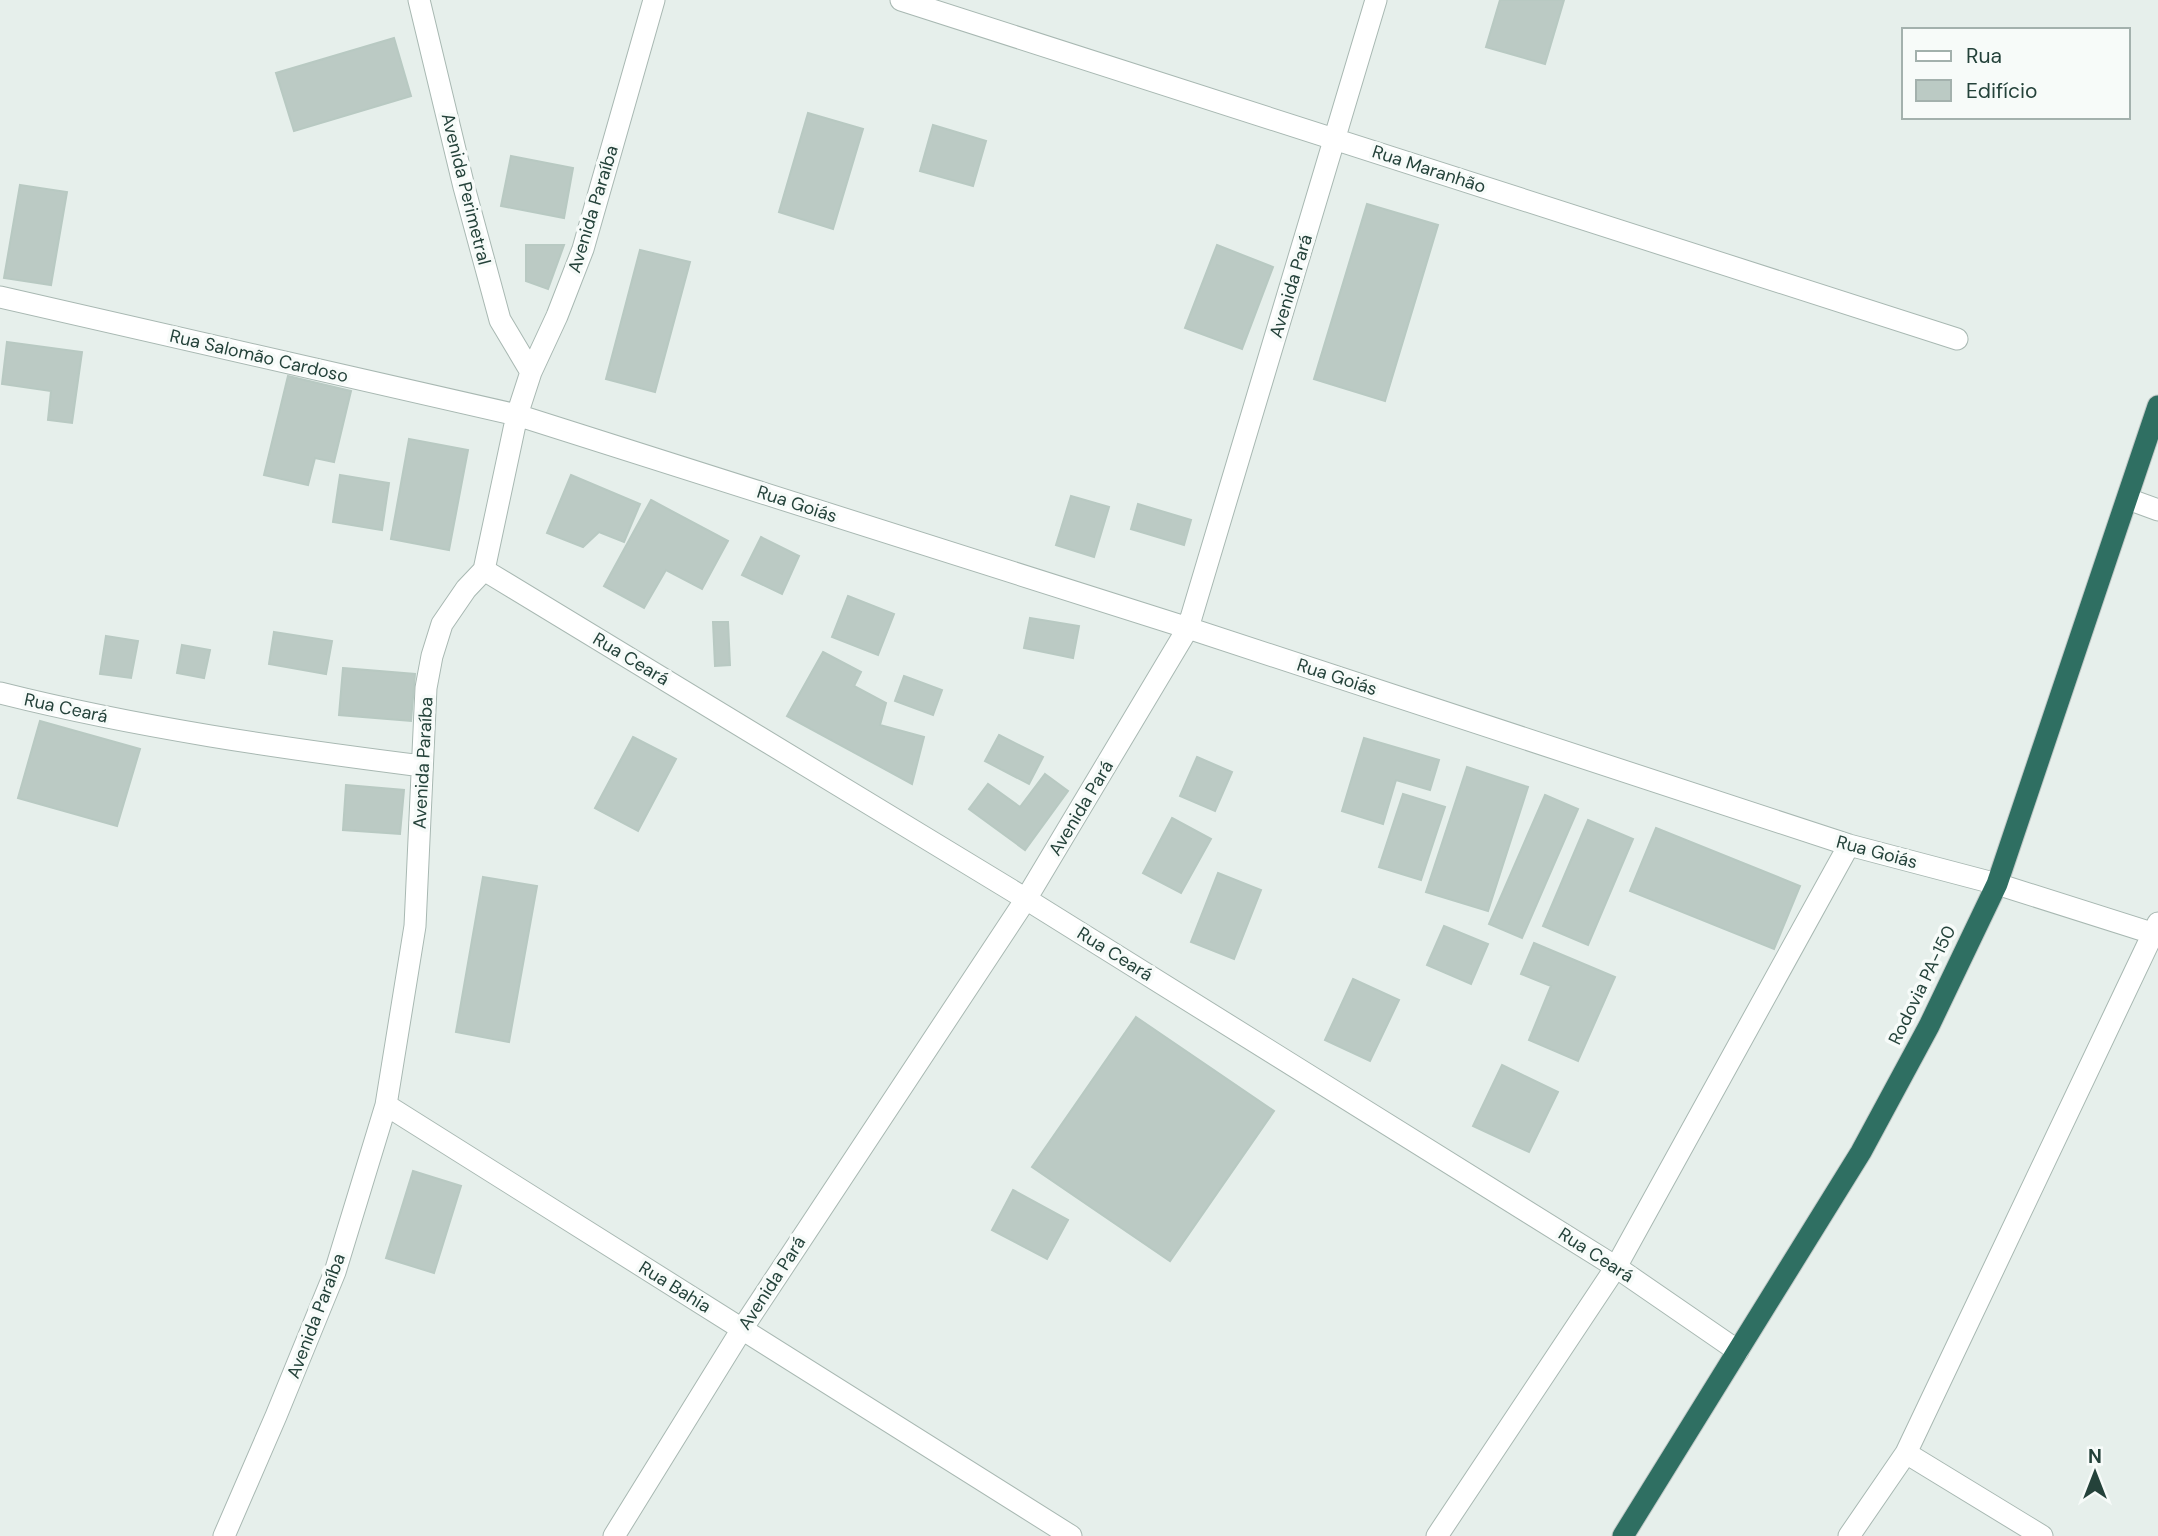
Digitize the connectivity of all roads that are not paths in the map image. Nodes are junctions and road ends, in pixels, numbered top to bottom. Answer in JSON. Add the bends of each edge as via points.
{"nodes":[{"id":1,"x":419,"y":0,"type":"edge"},
{"id":2,"x":654,"y":0,"type":"edge"},
{"id":3,"x":901,"y":0,"type":"edge"},
{"id":4,"x":1376,"y":0,"type":"edge"},
{"id":5,"x":1335,"y":138,"type":"junction"},
{"id":6,"x":0,"y":297,"type":"edge"},
{"id":7,"x":1957,"y":339,"type":"dead end"},
{"id":8,"x":531,"y":372,"type":"junction"},
{"id":9,"x":2158,"y":406,"type":"edge"},
{"id":10,"x":517,"y":415,"type":"junction"},
{"id":11,"x":2128,"y":499,"type":"junction"},
{"id":12,"x":2158,"y":510,"type":"edge"},
{"id":13,"x":484,"y":570,"type":"junction"},
{"id":14,"x":1188,"y":628,"type":"junction"},
{"id":15,"x":0,"y":693,"type":"edge"},
{"id":16,"x":422,"y":766,"type":"junction"},
{"id":17,"x":1849,"y":845,"type":"junction"},
{"id":18,"x":1997,"y":884,"type":"junction"},
{"id":19,"x":1026,"y":899,"type":"junction"},
{"id":20,"x":2157,"y":931,"type":"edge"},
{"id":21,"x":386,"y":1105,"type":"junction"},
{"id":22,"x":1616,"y":1267,"type":"junction"},
{"id":23,"x":742,"y":1329,"type":"junction"},
{"id":24,"x":1738,"y":1351,"type":"junction"},
{"id":25,"x":1906,"y":1453,"type":"junction"},
{"id":26,"x":223,"y":1536,"type":"edge"},
{"id":27,"x":614,"y":1536,"type":"edge"},
{"id":28,"x":1071,"y":1536,"type":"edge"},
{"id":29,"x":1437,"y":1536,"type":"edge"},
{"id":30,"x":1623,"y":1536,"type":"edge"},
{"id":31,"x":1849,"y":1536,"type":"edge"},
{"id":32,"x":2042,"y":1536,"type":"edge"}],
"edges":[{"from":1,"to":8,"type":"street","name":"Avenida Perimetral","via":[[500,320]]},
{"from":2,"to":8,"type":"street","name":"Avenida Paraíba","via":[[583,249]]},
{"from":3,"to":5,"type":"street","name":"Rua Maranhão"},
{"from":4,"to":5,"type":"street","name":"Avenida Pará"},
{"from":5,"to":7,"type":"street","name":"Rua Maranhão"},
{"from":5,"to":14,"type":"street","name":"Avenida Pará"},
{"from":6,"to":10,"type":"street","name":"Rua Salomão Cardoso"},
{"from":8,"to":10,"type":"street","name":"Avenida Paraíba"},
{"from":9,"to":11,"type":"highway","name":"Rodovia PA-150"},
{"from":10,"to":13,"type":"street","name":"Avenida Paraíba"},
{"from":10,"to":14,"type":"street","name":"Rua Goiás"},
{"from":11,"to":12,"type":"street"},
{"from":11,"to":18,"type":"highway","name":"Rodovia PA-150"},
{"from":13,"to":16,"type":"street","name":"Avenida Paraíba","via":[[442,624],[426,688]]},
{"from":13,"to":19,"type":"street","name":"Rua Ceará"},
{"from":14,"to":17,"type":"street","name":"Rua Goiás"},
{"from":14,"to":19,"type":"street","name":"Avenida Pará"},
{"from":15,"to":16,"type":"street","name":"Rua Ceará","via":[[157,727]]},
{"from":16,"to":21,"type":"street","name":"Avenida Paraíba","via":[[415,926]]},
{"from":17,"to":18,"type":"street","name":"Rua Goiás"},
{"from":17,"to":22,"type":"street"},
{"from":18,"to":20,"type":"street","name":"Rua Goiás"},
{"from":18,"to":24,"type":"highway","name":"Rodovia PA-150","via":[[1929,1026],[1861,1152]]},
{"from":19,"to":22,"type":"street","name":"Rua Ceará"},
{"from":19,"to":23,"type":"street","name":"Avenida Pará"},
{"from":20,"to":25,"type":"street"},
{"from":21,"to":23,"type":"street","name":"Rua Bahia"},
{"from":21,"to":26,"type":"street","name":"Avenida Paraíba","via":[[335,1272]]},
{"from":22,"to":24,"type":"street","name":"Rua Ceará"},
{"from":22,"to":29,"type":"street"},
{"from":23,"to":27,"type":"street","name":"Avenida Pará"},
{"from":23,"to":28,"type":"street","name":"Rua Bahia"},
{"from":24,"to":30,"type":"highway","name":"Rodovia PA-150"},
{"from":25,"to":31,"type":"street"},
{"from":25,"to":32,"type":"street"}]}
